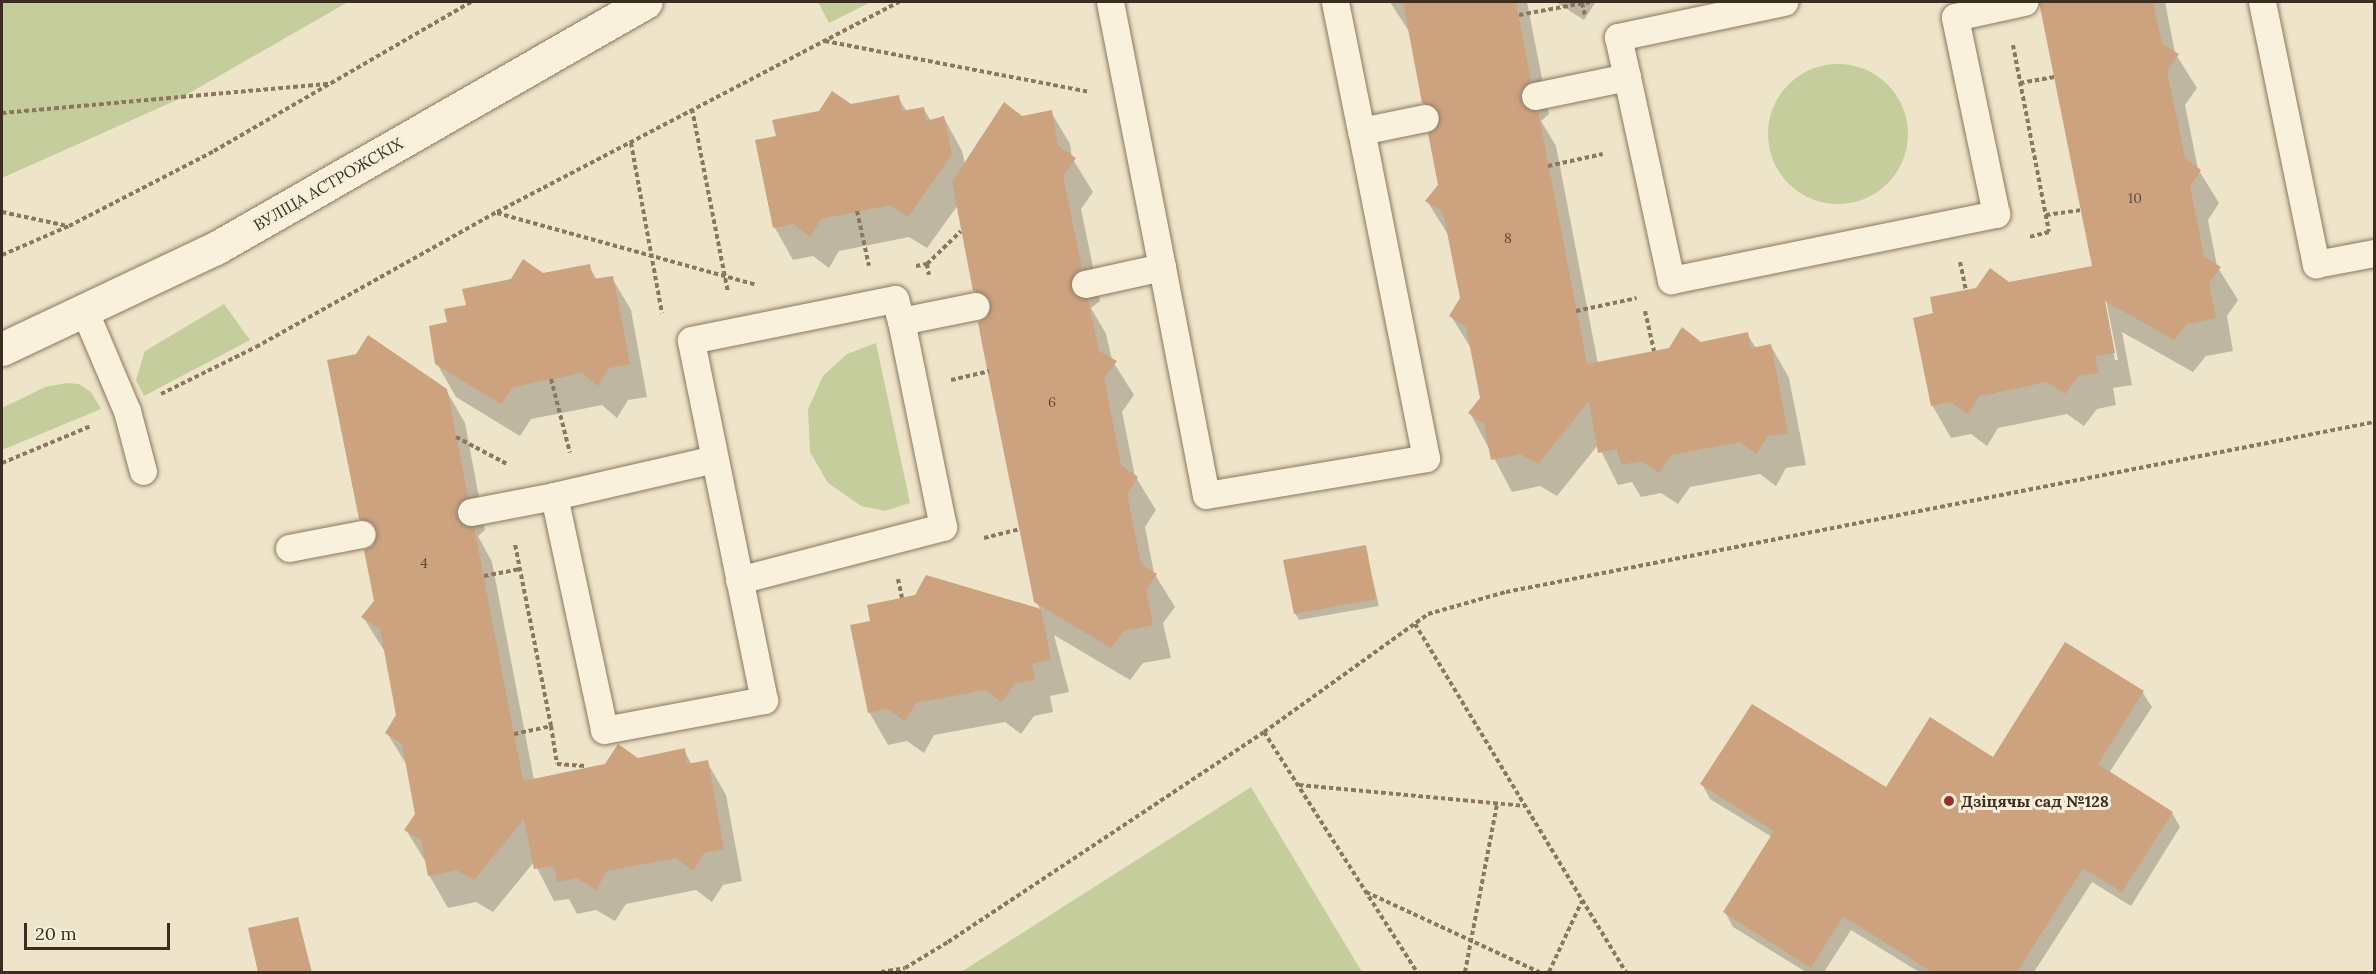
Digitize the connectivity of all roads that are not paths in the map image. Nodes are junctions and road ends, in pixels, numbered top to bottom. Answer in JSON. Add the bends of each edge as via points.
{"nodes":[{"id":1,"x":646,"y":2,"type":"edge"},
{"id":2,"x":1110,"y":2,"type":"edge"},
{"id":3,"x":1335,"y":2,"type":"edge"},
{"id":4,"x":1784,"y":2,"type":"edge"},
{"id":5,"x":2024,"y":2,"type":"edge"},
{"id":6,"x":2262,"y":2,"type":"edge"},
{"id":7,"x":1953,"y":9,"type":"edge"},
{"id":8,"x":1627,"y":77,"type":"junction"},
{"id":9,"x":1535,"y":96,"type":"dead end"},
{"id":10,"x":1425,"y":118,"type":"dead end"},
{"id":11,"x":1361,"y":132,"type":"junction"},
{"id":12,"x":2374,"y":253,"type":"edge"},
{"id":13,"x":1162,"y":267,"type":"junction"},
{"id":14,"x":1085,"y":284,"type":"dead end"},
{"id":15,"x":976,"y":306,"type":"dead end"},
{"id":16,"x":85,"y":312,"type":"junction"},
{"id":17,"x":901,"y":321,"type":"junction"},
{"id":18,"x":2,"y":349,"type":"edge"},
{"id":19,"x":714,"y":459,"type":"junction"},
{"id":20,"x":143,"y":471,"type":"dead end"},
{"id":21,"x":554,"y":496,"type":"junction"},
{"id":22,"x":471,"y":512,"type":"dead end"},
{"id":23,"x":362,"y":534,"type":"dead end"},
{"id":24,"x":289,"y":548,"type":"dead end"},
{"id":25,"x":739,"y":580,"type":"junction"}],
"edges":[{"from":1,"to":16,"type":"street","name":"ВУЛІЦА АСТРОЖСКІХ","via":[[216,248]]},
{"from":2,"to":13,"type":"lane"},
{"from":3,"to":11,"type":"lane"},
{"from":4,"to":8,"type":"lane","via":[[1618,37]]},
{"from":5,"to":7,"type":"lane"},
{"from":6,"to":12,"type":"lane","via":[[2316,264]]},
{"from":7,"to":8,"type":"lane","via":[[1996,214],[1671,280]]},
{"from":8,"to":9,"type":"lane"},
{"from":10,"to":11,"type":"lane"},
{"from":11,"to":13,"type":"lane","via":[[1426,458],[1206,495]]},
{"from":13,"to":14,"type":"lane"},
{"from":15,"to":17,"type":"lane"},
{"from":16,"to":18,"type":"street","name":"ВУЛІЦА АСТРОЖСКІХ"},
{"from":16,"to":20,"type":"lane","via":[[127,411]]},
{"from":17,"to":19,"type":"lane","via":[[896,299],[691,340]]},
{"from":17,"to":25,"type":"lane","via":[[943,527]]},
{"from":19,"to":21,"type":"lane"},
{"from":19,"to":25,"type":"lane"},
{"from":21,"to":22,"type":"lane"},
{"from":21,"to":25,"type":"lane","via":[[604,730],[764,700]]},
{"from":23,"to":24,"type":"lane"}]}
